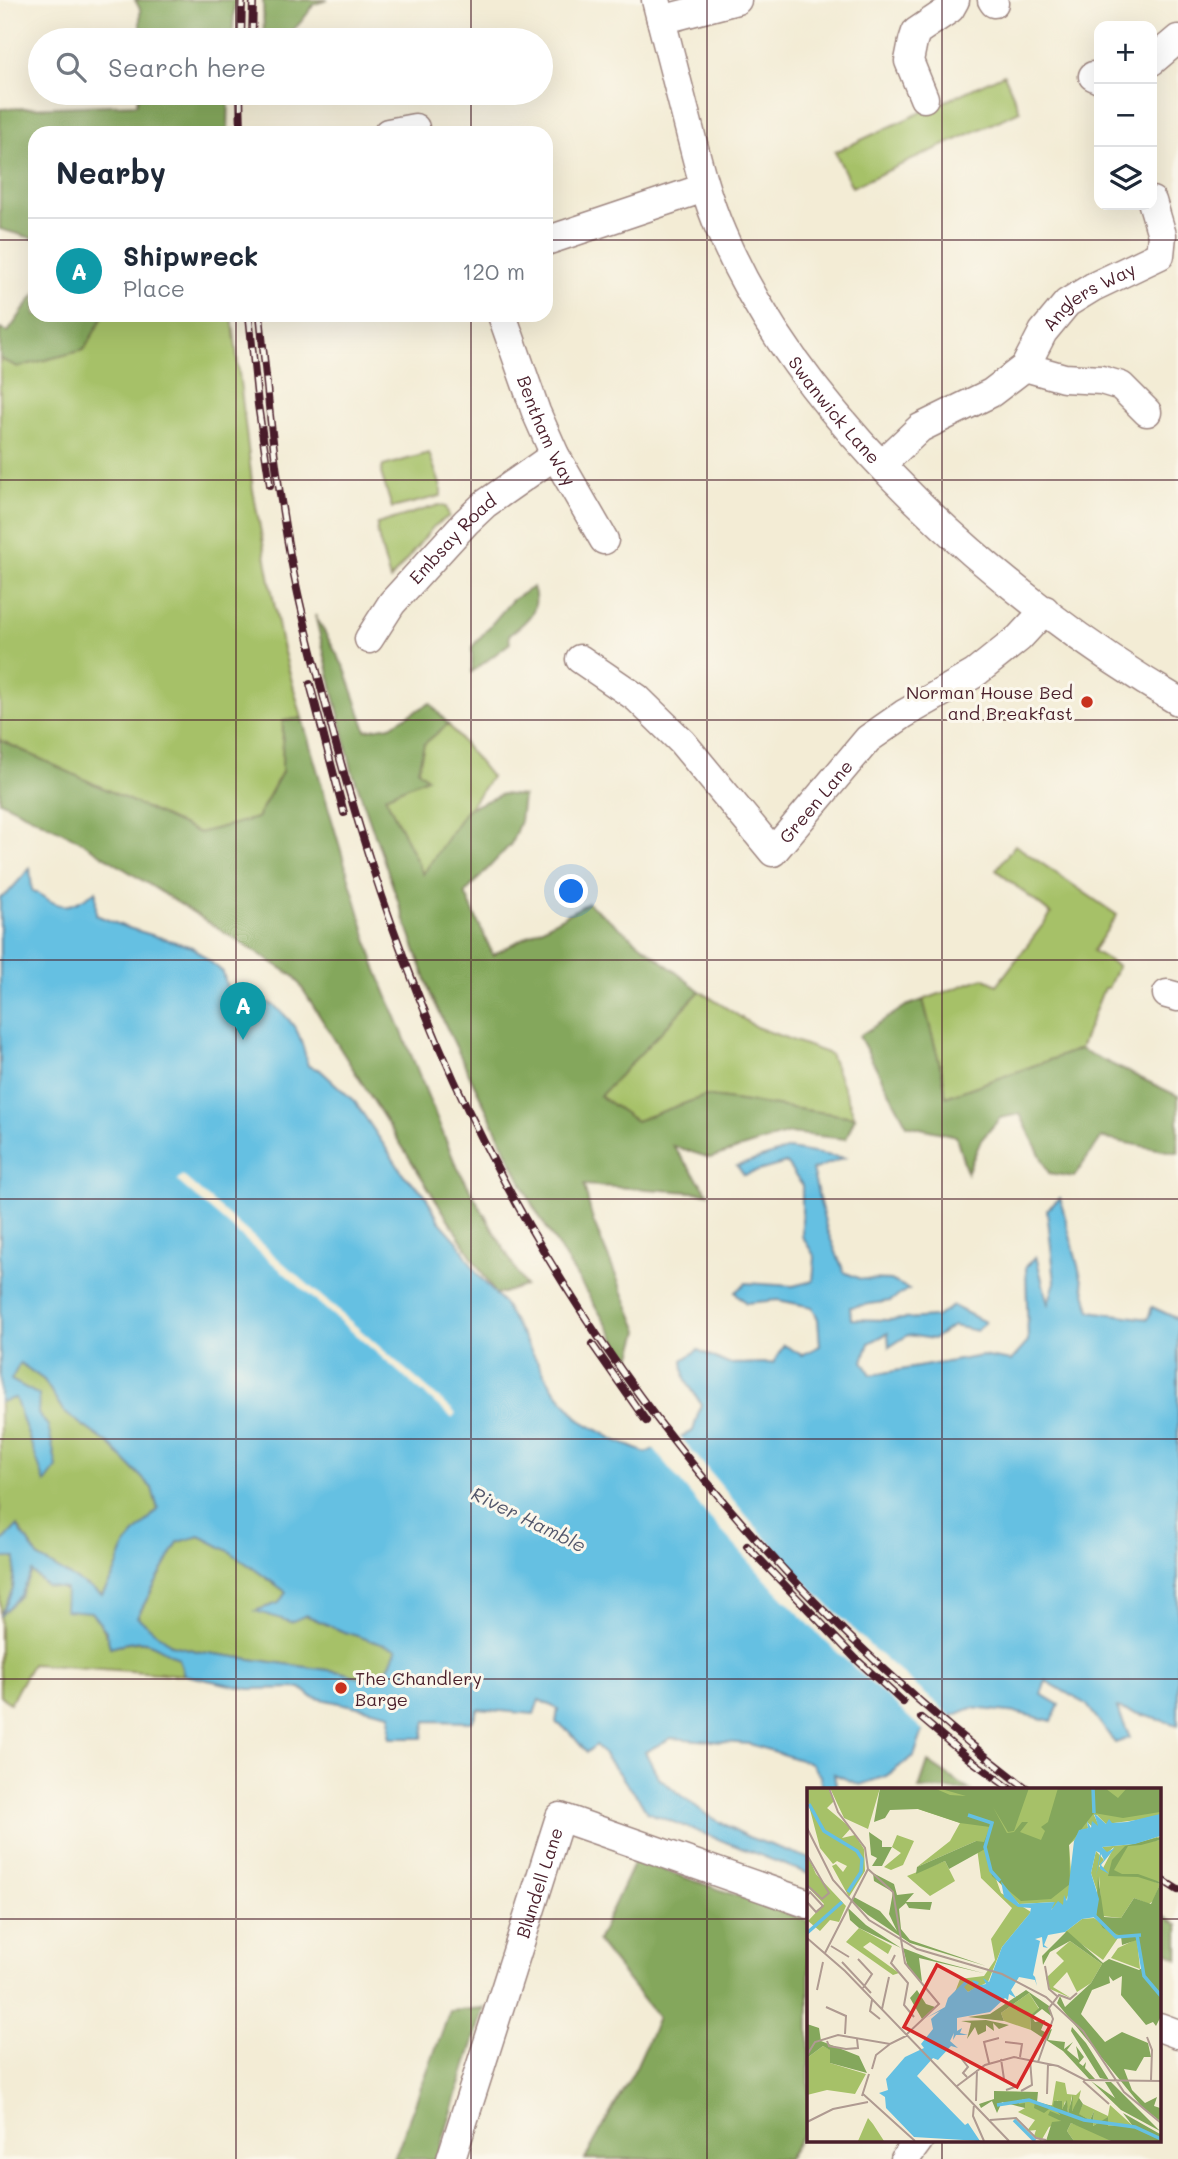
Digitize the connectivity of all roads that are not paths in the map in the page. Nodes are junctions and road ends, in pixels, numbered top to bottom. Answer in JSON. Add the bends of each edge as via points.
{"nodes":[{"id":1,"x":737,"y":0,"type":"edge"},
{"id":2,"x":955,"y":0,"type":"edge"},
{"id":3,"x":659,"y":10,"type":"edge"},
{"id":4,"x":1178,"y":39,"type":"edge"},
{"id":5,"x":1157,"y":57,"type":"edge"},
{"id":6,"x":924,"y":98,"type":"dead end"},
{"id":7,"x":705,"y":188,"type":"junction"},
{"id":8,"x":1155,"y":210,"type":"edge"},
{"id":9,"x":553,"y":239,"type":"edge"},
{"id":10,"x":1169,"y":259,"type":"edge"},
{"id":11,"x":504,"y":322,"type":"edge"},
{"id":12,"x":1025,"y":367,"type":"junction"},
{"id":13,"x":1147,"y":412,"type":"dead end"},
{"id":14,"x":555,"y":455,"type":"junction"},
{"id":15,"x":882,"y":464,"type":"junction"},
{"id":16,"x":604,"y":540,"type":"dead end"},
{"id":17,"x":1045,"y":610,"type":"junction"},
{"id":18,"x":369,"y":639,"type":"dead end"},
{"id":19,"x":580,"y":659,"type":"dead end"},
{"id":20,"x":1178,"y":701,"type":"edge"},
{"id":21,"x":807,"y":1903,"type":"edge"},
{"id":22,"x":1160,"y":2027,"type":"edge"},
{"id":23,"x":1178,"y":2034,"type":"edge"},
{"id":24,"x":918,"y":2142,"type":"edge"},
{"id":25,"x":451,"y":2159,"type":"edge"},
{"id":26,"x":905,"y":2159,"type":"edge"}],
"edges":[{"from":1,"to":3,"type":"street"},
{"from":2,"to":6,"type":"street","via":[[950,9],[916,32],[913,41],[909,61]]},
{"from":3,"to":7,"type":"street","name":"Swanwick Lane"},
{"from":4,"to":5,"type":"street"},
{"from":7,"to":9,"type":"street"},
{"from":7,"to":15,"type":"street","name":"Swanwick Lane","via":[[747,289],[783,346]]},
{"from":8,"to":10,"type":"street","name":"Anglers Way"},
{"from":10,"to":12,"type":"street","name":"Anglers Way","via":[[1093,287],[1067,303],[1043,332]]},
{"from":11,"to":14,"type":"street","name":"Bentham Way"},
{"from":12,"to":13,"type":"street","via":[[1121,386]]},
{"from":12,"to":15,"type":"street","name":"Anglers Way","via":[[991,393],[920,428]]},
{"from":14,"to":16,"type":"street","name":"Bentham Way"},
{"from":14,"to":18,"type":"street","name":"Embsay Road","via":[[466,522],[392,603]]},
{"from":15,"to":17,"type":"street","name":"Swanwick Lane","via":[[989,566]]},
{"from":17,"to":19,"type":"street","name":"Green Lane","via":[[974,674],[869,739],[774,852],[682,743],[637,698]]},
{"from":17,"to":20,"type":"street","name":"Swanwick Lane"},
{"from":21,"to":25,"type":"street","name":"Blundell Lane","via":[[560,1817]]},
{"from":22,"to":23,"type":"street"},
{"from":24,"to":26,"type":"street"}]}
